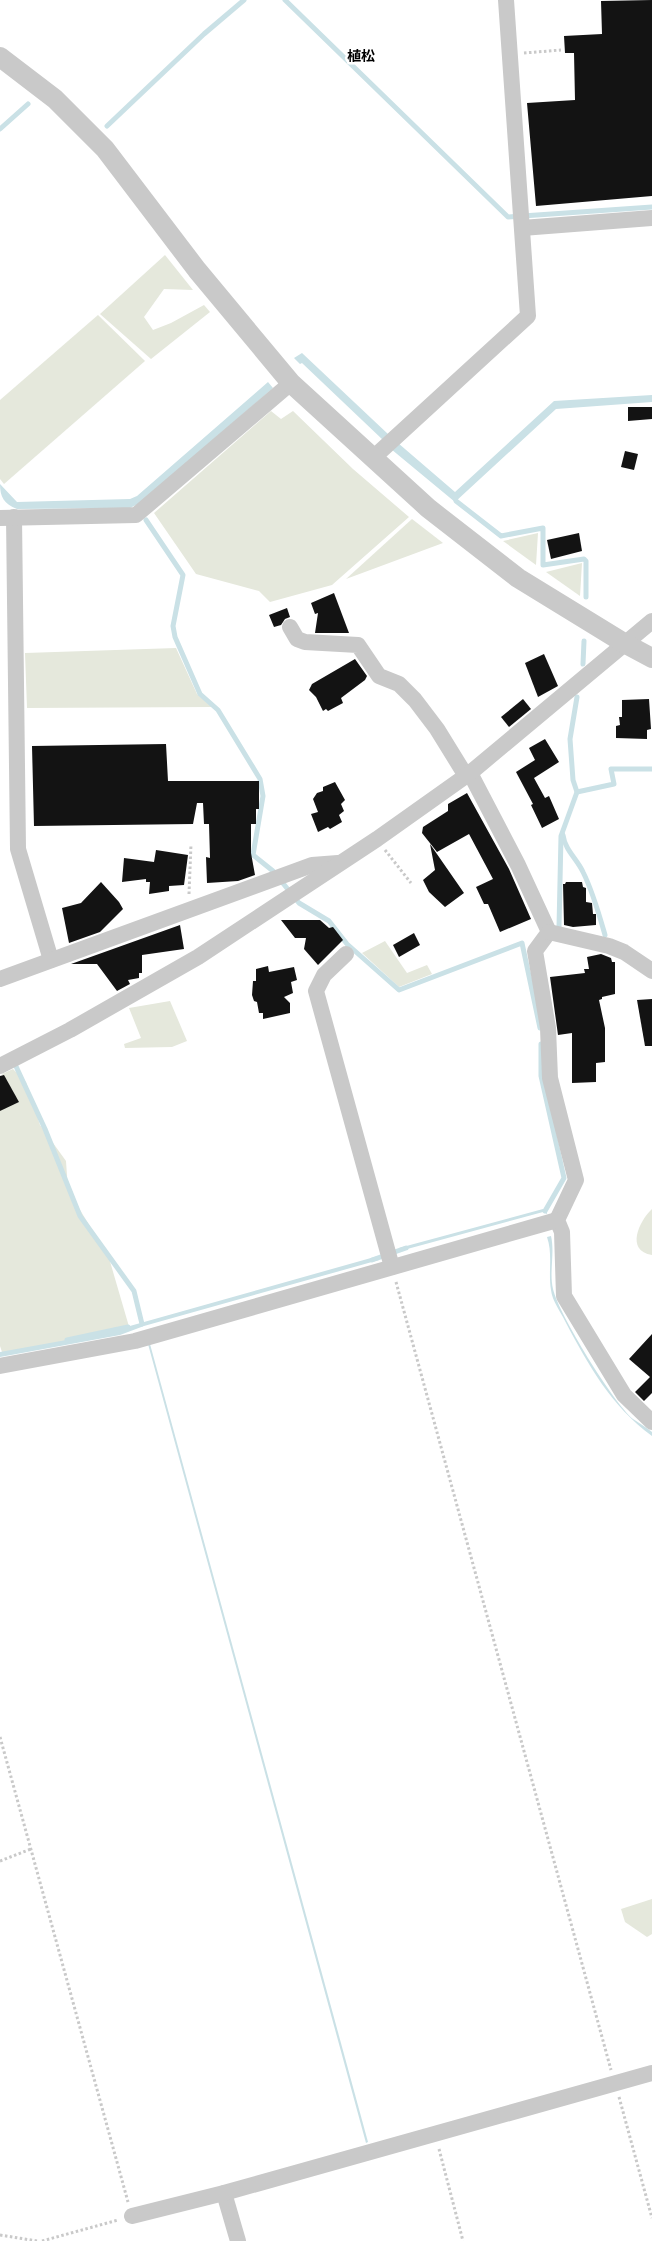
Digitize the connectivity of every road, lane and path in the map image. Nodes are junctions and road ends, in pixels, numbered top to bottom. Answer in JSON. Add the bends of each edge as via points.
{"nodes":[{"id":1,"x":506,"y":0,"type":"edge"},
{"id":2,"x":561,"y":50,"type":"dead end"},
{"id":3,"x":509,"y":54,"type":"junction"},
{"id":4,"x":0,"y":57,"type":"edge"},
{"id":5,"x":652,"y":218,"type":"edge"},
{"id":6,"x":522,"y":228,"type":"junction"},
{"id":7,"x":290,"y":383,"type":"junction"},
{"id":8,"x":374,"y":458,"type":"junction"},
{"id":9,"x":7,"y":518,"type":"edge"},
{"id":10,"x":652,"y":621,"type":"edge"},
{"id":11,"x":290,"y":627,"type":"dead end"},
{"id":12,"x":624,"y":643,"type":"junction"},
{"id":13,"x":652,"y":658,"type":"edge"},
{"id":14,"x":468,"y":774,"type":"junction"},
{"id":15,"x":377,"y":839,"type":"junction"},
{"id":16,"x":190,"y":844,"type":"dead end"},
{"id":17,"x":340,"y":863,"type":"junction"},
{"id":18,"x":411,"y":883,"type":"dead end"},
{"id":19,"x":189,"y":910,"type":"junction"},
{"id":20,"x":549,"y":932,"type":"junction"},
{"id":21,"x":346,"y":954,"type":"dead end"},
{"id":22,"x":51,"y":960,"type":"junction"},
{"id":23,"x":652,"y":971,"type":"edge"},
{"id":24,"x":0,"y":979,"type":"edge"},
{"id":25,"x":0,"y":1066,"type":"edge"},
{"id":26,"x":558,"y":1220,"type":"junction"},
{"id":27,"x":392,"y":1267,"type":"junction"},
{"id":28,"x":0,"y":1366,"type":"edge"},
{"id":29,"x":652,"y":1422,"type":"edge"},
{"id":30,"x":0,"y":1738,"type":"edge"},
{"id":31,"x":31,"y":1849,"type":"junction"},
{"id":32,"x":0,"y":1861,"type":"edge"},
{"id":33,"x":652,"y":2073,"type":"edge"},
{"id":34,"x":615,"y":2084,"type":"junction"},
{"id":35,"x":436,"y":2134,"type":"junction"},
{"id":36,"x":224,"y":2193,"type":"junction"},
{"id":37,"x":132,"y":2216,"type":"junction"},
{"id":38,"x":652,"y":2218,"type":"edge"},
{"id":39,"x":0,"y":2235,"type":"edge"},
{"id":40,"x":37,"y":2241,"type":"edge"},
{"id":41,"x":42,"y":2241,"type":"edge"},
{"id":42,"x":238,"y":2241,"type":"edge"},
{"id":43,"x":464,"y":2241,"type":"edge"}],
"edges":[{"from":1,"to":3,"type":"street"},
{"from":2,"to":3,"type":"path"},
{"from":3,"to":6,"type":"street"},
{"from":4,"to":7,"type":"street","via":[[56,99],[106,149],[197,270]]},
{"from":5,"to":6,"type":"street"},
{"from":6,"to":8,"type":"street","via":[[528,316]]},
{"from":7,"to":8,"type":"street"},
{"from":7,"to":9,"type":"street","via":[[136,515]]},
{"from":8,"to":12,"type":"street","via":[[428,508],[518,578]]},
{"from":9,"to":22,"type":"street","via":[[18,849]]},
{"from":10,"to":12,"type":"street"},
{"from":11,"to":14,"type":"street","via":[[297,639],[305,642],[358,645],[379,676],[399,684],[415,700]]},
{"from":12,"to":13,"type":"street"},
{"from":12,"to":14,"type":"street"},
{"from":14,"to":15,"type":"street"},
{"from":14,"to":20,"type":"street","via":[[518,865]]},
{"from":15,"to":17,"type":"street"},
{"from":15,"to":18,"type":"path"},
{"from":16,"to":19,"type":"path"},
{"from":17,"to":19,"type":"street","via":[[312,865]]},
{"from":17,"to":25,"type":"street","via":[[198,957]]},
{"from":19,"to":22,"type":"street"},
{"from":20,"to":23,"type":"street","via":[[609,946]]},
{"from":20,"to":26,"type":"street","via":[[534,952],[548,1028],[550,1078],[576,1180]]},
{"from":21,"to":27,"type":"street","via":[[324,975],[316,991]]},
{"from":22,"to":24,"type":"street"},
{"from":26,"to":27,"type":"street"},
{"from":26,"to":29,"type":"street","via":[[562,1232],[564,1296],[624,1395]]},
{"from":27,"to":28,"type":"street","via":[[135,1341]]},
{"from":27,"to":34,"type":"path"},
{"from":30,"to":31,"type":"path"},
{"from":31,"to":32,"type":"path"},
{"from":31,"to":37,"type":"path"},
{"from":33,"to":34,"type":"street"},
{"from":34,"to":35,"type":"street"},
{"from":34,"to":38,"type":"path"},
{"from":35,"to":36,"type":"street"},
{"from":35,"to":43,"type":"path"},
{"from":36,"to":37,"type":"street"},
{"from":36,"to":42,"type":"street"},
{"from":37,"to":41,"type":"path"},
{"from":39,"to":40,"type":"path"}]}
